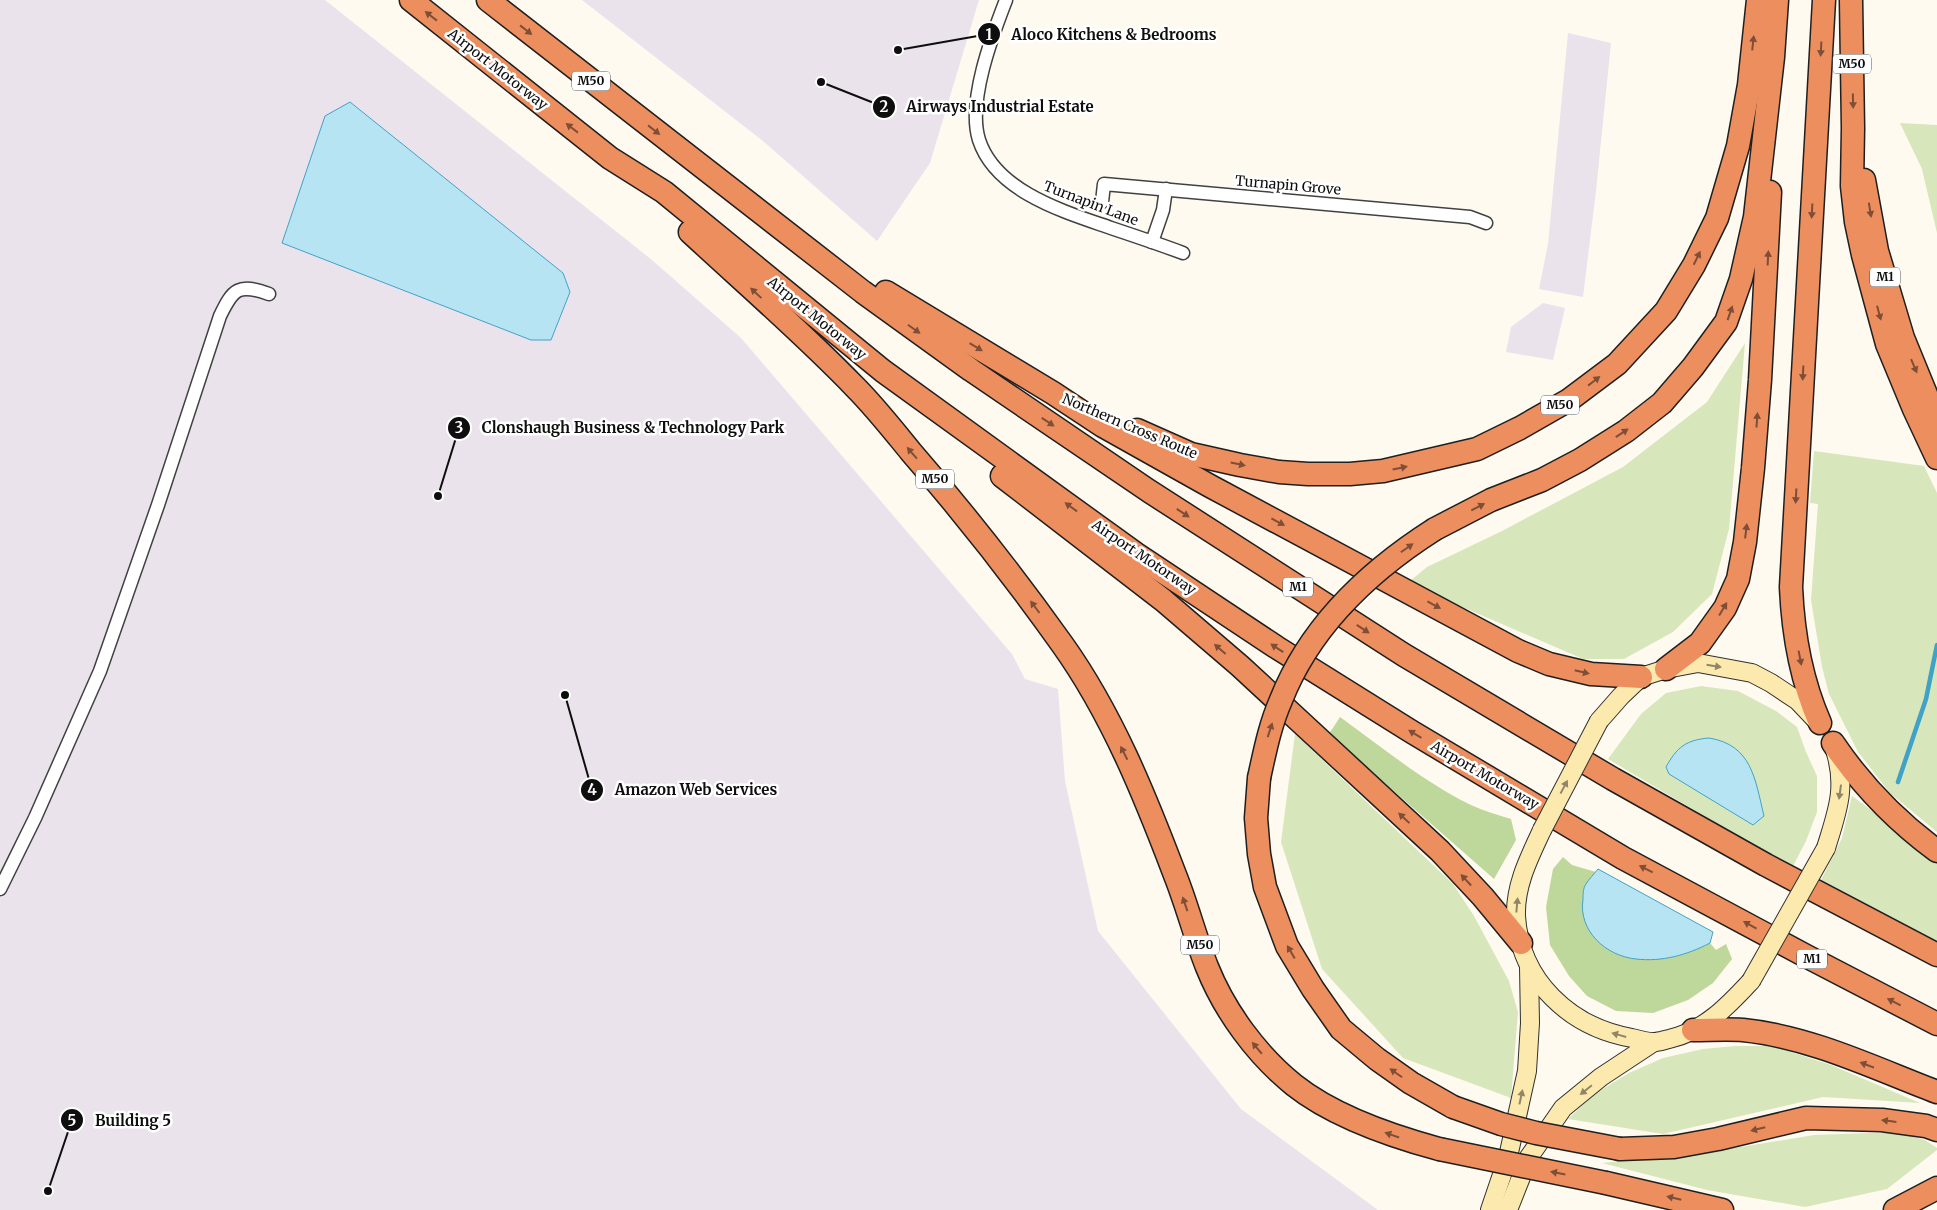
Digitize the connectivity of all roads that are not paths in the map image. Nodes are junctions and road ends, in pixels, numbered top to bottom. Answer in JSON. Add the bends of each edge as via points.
{"nodes":[{"id":1,"x":411,"y":0,"type":"edge"},
{"id":2,"x":488,"y":0,"type":"edge"},
{"id":3,"x":1006,"y":0,"type":"edge"},
{"id":4,"x":1758,"y":0,"type":"edge"},
{"id":5,"x":1776,"y":0,"type":"edge"},
{"id":6,"x":1824,"y":0,"type":"edge"},
{"id":7,"x":1852,"y":0,"type":"edge"},
{"id":8,"x":1773,"y":57,"type":"junction"},
{"id":9,"x":1853,"y":128,"type":"junction"},
{"id":10,"x":610,"y":158,"type":"junction"},
{"id":11,"x":694,"y":162,"type":"junction"},
{"id":12,"x":1166,"y":189,"type":"junction"},
{"id":13,"x":1102,"y":202,"type":"dead end"},
{"id":14,"x":1486,"y":224,"type":"dead end"},
{"id":15,"x":1152,"y":242,"type":"junction"},
{"id":16,"x":1183,"y":253,"type":"dead end"},
{"id":17,"x":269,"y":294,"type":"dead end"},
{"id":18,"x":883,"y":371,"type":"junction"},
{"id":19,"x":1053,"y":393,"type":"junction"},
{"id":20,"x":1937,"y":421,"type":"edge"},
{"id":21,"x":1937,"y":458,"type":"edge"},
{"id":22,"x":1666,"y":669,"type":"junction"},
{"id":23,"x":1641,"y":677,"type":"junction"},
{"id":24,"x":1820,"y":723,"type":"junction"},
{"id":25,"x":1833,"y":743,"type":"junction"},
{"id":26,"x":1937,"y":851,"type":"edge"},
{"id":27,"x":0,"y":890,"type":"edge"},
{"id":28,"x":1521,"y":943,"type":"junction"},
{"id":29,"x":1937,"y":955,"type":"edge"},
{"id":30,"x":1528,"y":966,"type":"junction"},
{"id":31,"x":1937,"y":1024,"type":"edge"},
{"id":32,"x":1693,"y":1030,"type":"junction"},
{"id":33,"x":1654,"y":1042,"type":"junction"},
{"id":34,"x":1937,"y":1092,"type":"edge"},
{"id":35,"x":1937,"y":1130,"type":"edge"},
{"id":36,"x":1937,"y":1188,"type":"edge"},
{"id":37,"x":1899,"y":1209,"type":"edge"},
{"id":38,"x":1490,"y":1210,"type":"edge"},
{"id":39,"x":1508,"y":1210,"type":"edge"},
{"id":40,"x":1722,"y":1210,"type":"edge"}],
"edges":[{"from":10,"to":1,"type":"highway","name":"Airport Motorway","number":"M50","one_way":true},
{"from":2,"to":11,"type":"highway","number":"M50","one_way":true},
{"from":3,"to":15,"type":"street","name":"Turnapin Lane","via":[[977,99],[979,140],[989,160],[1008,181],[1033,198]]},
{"from":19,"to":4,"type":"highway","name":"Northern Cross Route","number":"M50","one_way":true,"via":[[1191,454],[1308,474],[1383,471],[1432,461],[1477,449],[1520,428],[1569,400],[1617,364],[1666,311],[1694,265],[1717,218],[1738,146],[1749,85]]},
{"from":5,"to":8,"type":"highway"},
{"from":6,"to":24,"type":"highway","number":"M50","one_way":true,"via":[[1791,586],[1792,621],[1802,671],[1808,696]]},
{"from":7,"to":9,"type":"highway","number":"M50","one_way":true},
{"from":22,"to":8,"type":"highway","one_way":true,"via":[[1700,642],[1725,608],[1738,579],[1745,542],[1770,214]]},
{"from":35,"to":8,"type":"highway","one_way":true,"bridge":true,"via":[[1882,1120],[1806,1118],[1710,1141],[1620,1149],[1536,1133],[1453,1107],[1411,1083],[1341,1029],[1287,946],[1264,887],[1256,818],[1266,743],[1280,700],[1299,662],[1321,629],[1348,598],[1407,547],[1491,500],[1542,480],[1580,460],[1626,431],[1662,403],[1726,322],[1741,280],[1754,217]]},
{"from":9,"to":20,"type":"highway","number":"M1","one_way":true,"via":[[1877,251],[1903,338]]},
{"from":9,"to":21,"type":"highway","number":"M50","one_way":true,"via":[[1852,186],[1863,255],[1887,344]]},
{"from":10,"to":18,"type":"highway","name":"Airport Motorway","number":"M1","via":[[664,192]]},
{"from":40,"to":10,"type":"highway","number":"M50","one_way":true,"bridge":true,"via":[[1409,1141],[1370,1127],[1295,1086],[1242,1029],[1208,970],[1176,878],[1128,762],[1064,646],[961,510],[856,388],[684,226],[627,181]]},
{"from":11,"to":19,"type":"highway","number":"M50","one_way":true,"via":[[835,260]]},
{"from":11,"to":29,"type":"highway","number":"M1","one_way":true,"via":[[971,370],[1149,491],[1396,650],[1613,779],[1766,865]]},
{"from":12,"to":13,"type":"street","name":"Turnapin Grove","via":[[1104,184]]},
{"from":12,"to":14,"type":"street","name":"Turnapin Grove","via":[[1470,217]]},
{"from":12,"to":15,"type":"street","name":"Turnapin Lane"},
{"from":15,"to":16,"type":"street","name":"Turnapin Lane"},
{"from":17,"to":27,"type":"street","via":[[251,288],[240,289],[228,298],[100,671]]},
{"from":28,"to":18,"type":"highway","one_way":true,"via":[[1440,851],[1247,673],[1163,600],[914,404]]},
{"from":31,"to":18,"type":"highway","name":"Airport Motorway","number":"M1","one_way":true,"via":[[1623,858],[1412,732],[1136,554]]},
{"from":19,"to":23,"type":"highway","one_way":true,"via":[[1103,426],[1194,477],[1518,651],[1549,664],[1591,674]]},
{"from":22,"to":23,"type":"main road"},
{"from":22,"to":24,"type":"main road","one_way":true,"via":[[1698,663],[1752,674],[1798,701]]},
{"from":28,"to":23,"type":"main road","one_way":true,"bridge":true,"via":[[1516,916],[1519,884],[1542,830],[1599,721]]},
{"from":24,"to":25,"type":"main road"},
{"from":25,"to":26,"type":"highway","via":[[1863,785],[1905,828]]},
{"from":25,"to":32,"type":"main road","one_way":true,"bridge":true,"via":[[1841,785],[1837,814],[1826,848],[1751,981],[1716,1018]]},
{"from":28,"to":30,"type":"main road"},
{"from":33,"to":30,"type":"main road","one_way":true,"via":[[1623,1037],[1597,1028],[1566,1011]]},
{"from":38,"to":30,"type":"main road","one_way":true,"via":[[1508,1157],[1527,1071],[1530,1023]]},
{"from":32,"to":33,"type":"main road","via":[[1676,1038]]},
{"from":34,"to":32,"type":"highway","one_way":true,"via":[[1826,1049],[1768,1034],[1726,1029]]},
{"from":33,"to":39,"type":"main road","one_way":true,"via":[[1601,1077],[1563,1108],[1529,1157]]},
{"from":36,"to":37,"type":"highway"}]}
